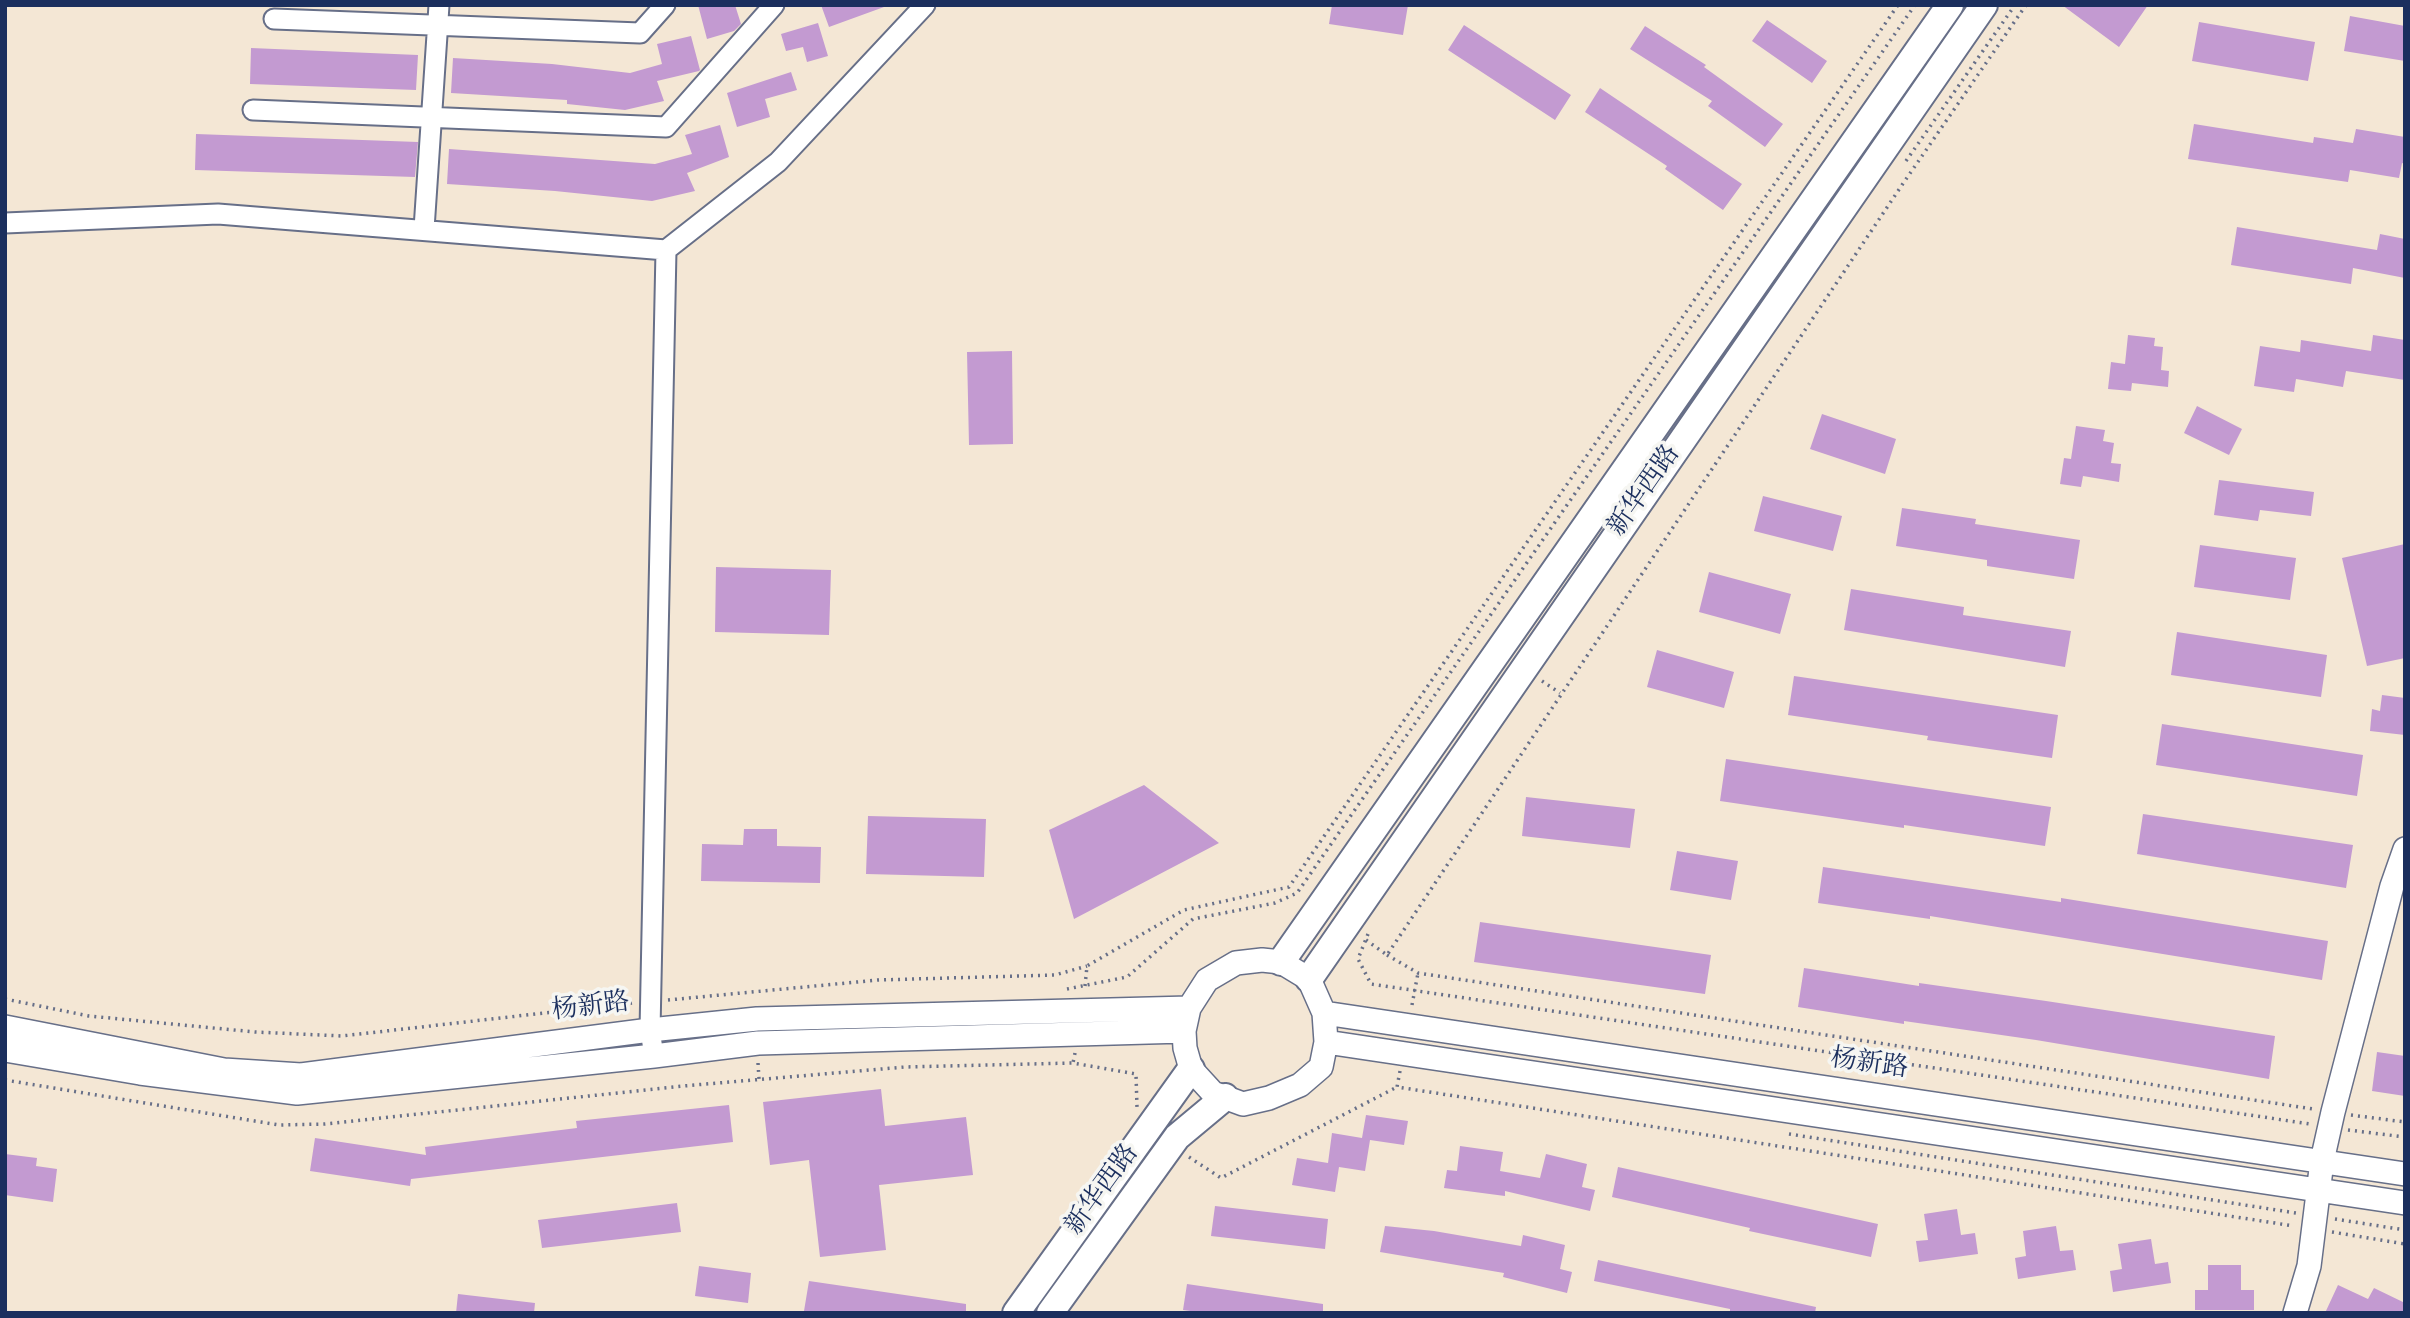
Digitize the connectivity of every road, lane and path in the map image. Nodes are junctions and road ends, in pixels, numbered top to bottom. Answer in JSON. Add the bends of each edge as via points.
{"nodes":[{"id":1,"x":439,"y":5,"type":"edge"},
{"id":2,"x":666,"y":5,"type":"edge"},
{"id":3,"x":774,"y":5,"type":"edge"},
{"id":4,"x":925,"y":5,"type":"edge"},
{"id":5,"x":1898,"y":5,"type":"edge"},
{"id":6,"x":1915,"y":5,"type":"edge"},
{"id":7,"x":1950,"y":5,"type":"edge"},
{"id":8,"x":1984,"y":5,"type":"edge"},
{"id":9,"x":2015,"y":5,"type":"edge"},
{"id":10,"x":2026,"y":5,"type":"edge"},
{"id":11,"x":274,"y":19,"type":"dead end"},
{"id":12,"x":438,"y":26,"type":"junction"},
{"id":13,"x":253,"y":110,"type":"dead end"},
{"id":14,"x":432,"y":118,"type":"junction"},
{"id":15,"x":1906,"y":161,"type":"dead end"},
{"id":16,"x":5,"y":223,"type":"edge"},
{"id":17,"x":424,"y":229,"type":"junction"},
{"id":18,"x":666,"y":250,"type":"junction"},
{"id":19,"x":2405,"y":849,"type":"edge"},
{"id":20,"x":1297,"y":893,"type":"junction"},
{"id":21,"x":1360,"y":933,"type":"junction"},
{"id":22,"x":1387,"y":955,"type":"junction"},
{"id":23,"x":1281,"y":962,"type":"junction"},
{"id":24,"x":1087,"y":966,"type":"dead end"},
{"id":25,"x":1418,"y":973,"type":"junction"},
{"id":26,"x":1309,"y":979,"type":"junction"},
{"id":27,"x":1061,"y":989,"type":"dead end"},
{"id":28,"x":1414,"y":992,"type":"junction"},
{"id":29,"x":5,"y":999,"type":"edge"},
{"id":30,"x":651,"y":1002,"type":"junction"},
{"id":31,"x":1189,"y":1007,"type":"junction"},
{"id":32,"x":1324,"y":1013,"type":"junction"},
{"id":33,"x":1408,"y":1026,"type":"junction"},
{"id":34,"x":5,"y":1027,"type":"edge"},
{"id":35,"x":650,"y":1030,"type":"junction"},
{"id":36,"x":1184,"y":1031,"type":"junction"},
{"id":37,"x":1326,"y":1042,"type":"junction"},
{"id":38,"x":5,"y":1049,"type":"edge"},
{"id":39,"x":1403,"y":1053,"type":"junction"},
{"id":40,"x":654,"y":1056,"type":"junction"},
{"id":41,"x":1073,"y":1063,"type":"dead end"},
{"id":42,"x":1191,"y":1069,"type":"junction"},
{"id":43,"x":5,"y":1080,"type":"edge"},
{"id":44,"x":1225,"y":1097,"type":"junction"},
{"id":45,"x":2332,"y":1120,"type":"junction"},
{"id":46,"x":2405,"y":1122,"type":"edge"},
{"id":47,"x":1782,"y":1133,"type":"dead end"},
{"id":48,"x":2405,"y":1137,"type":"edge"},
{"id":49,"x":2322,"y":1161,"type":"junction"},
{"id":50,"x":2405,"y":1174,"type":"edge"},
{"id":51,"x":2318,"y":1191,"type":"junction"},
{"id":52,"x":2405,"y":1203,"type":"edge"},
{"id":53,"x":2314,"y":1223,"type":"junction"},
{"id":54,"x":2405,"y":1230,"type":"edge"},
{"id":55,"x":2405,"y":1244,"type":"edge"},
{"id":56,"x":1016,"y":1313,"type":"edge"},
{"id":57,"x":1050,"y":1313,"type":"edge"},
{"id":58,"x":2295,"y":1313,"type":"edge"}],
"edges":[{"from":1,"to":12,"type":"street"},
{"from":2,"to":12,"type":"street","via":[[640,33]]},
{"from":3,"to":14,"type":"street","via":[[666,127]]},
{"from":4,"to":18,"type":"street","via":[[778,162]]},
{"from":5,"to":20,"type":"path","via":[[1289,887]]},
{"from":6,"to":20,"type":"path"},
{"from":7,"to":23,"type":"main road","name":"新华西路"},
{"from":8,"to":21,"type":"main road","name":"新华西路"},
{"from":9,"to":15,"type":"path"},
{"from":10,"to":22,"type":"path"},
{"from":11,"to":12,"type":"street"},
{"from":12,"to":14,"type":"street"},
{"from":13,"to":14,"type":"street"},
{"from":14,"to":17,"type":"street"},
{"from":16,"to":17,"type":"street","via":[[218,214]]},
{"from":17,"to":18,"type":"street"},
{"from":18,"to":30,"type":"street"},
{"from":19,"to":45,"type":"street"},
{"from":20,"to":27,"type":"path","via":[[1275,903],[1193,919],[1127,977]]},
{"from":21,"to":22,"type":"path"},
{"from":21,"to":26,"type":"main road","name":"新华西路"},
{"from":21,"to":28,"type":"path","via":[[1358,959],[1371,984]]},
{"from":22,"to":25,"type":"path"},
{"from":23,"to":26,"type":"street"},
{"from":23,"to":31,"type":"street","via":[[1236,963],[1206,980]]},
{"from":24,"to":30,"type":"path","via":[[1055,975],[878,979]]},
{"from":25,"to":28,"type":"path"},
{"from":25,"to":45,"type":"path"},
{"from":26,"to":32,"type":"street"},
{"from":28,"to":33,"type":"path"},
{"from":28,"to":45,"type":"path"},
{"from":29,"to":30,"type":"path","via":[[89,1016],[342,1036]]},
{"from":30,"to":35,"type":"street"},
{"from":31,"to":35,"type":"street","name":"杨新路","via":[[757,1018]]},
{"from":31,"to":36,"type":"street"},
{"from":32,"to":33,"type":"street","name":"杨新路"},
{"from":32,"to":37,"type":"street"},
{"from":33,"to":49,"type":"street","name":"杨新路"},
{"from":34,"to":35,"type":"street","name":"杨新路","via":[[224,1070],[301,1074]]},
{"from":35,"to":40,"type":"street"},
{"from":36,"to":40,"type":"street","name":"杨新路","via":[[758,1043]]},
{"from":36,"to":42,"type":"street"},
{"from":37,"to":39,"type":"street"},
{"from":37,"to":44,"type":"street","via":[[1321,1067],[1300,1085],[1243,1104]]},
{"from":38,"to":40,"type":"street","name":"杨新路","via":[[141,1073],[298,1093]]},
{"from":39,"to":51,"type":"street"},
{"from":39,"to":53,"type":"path","via":[[1397,1087]]},
{"from":41,"to":43,"type":"path","via":[[905,1067],[279,1125]]},
{"from":42,"to":44,"type":"street","via":[[1213,1093]]},
{"from":42,"to":56,"type":"main road","name":"新华西路"},
{"from":44,"to":57,"type":"main road","name":"新华西路","via":[[1177,1136]]},
{"from":45,"to":46,"type":"path"},
{"from":45,"to":48,"type":"path"},
{"from":45,"to":49,"type":"street"},
{"from":47,"to":53,"type":"path"},
{"from":49,"to":50,"type":"street","name":"杨新路"},
{"from":49,"to":51,"type":"street"},
{"from":51,"to":52,"type":"street"},
{"from":51,"to":53,"type":"street"},
{"from":53,"to":54,"type":"path"},
{"from":53,"to":55,"type":"path"},
{"from":53,"to":58,"type":"street","via":[[2309,1266]]}]}
